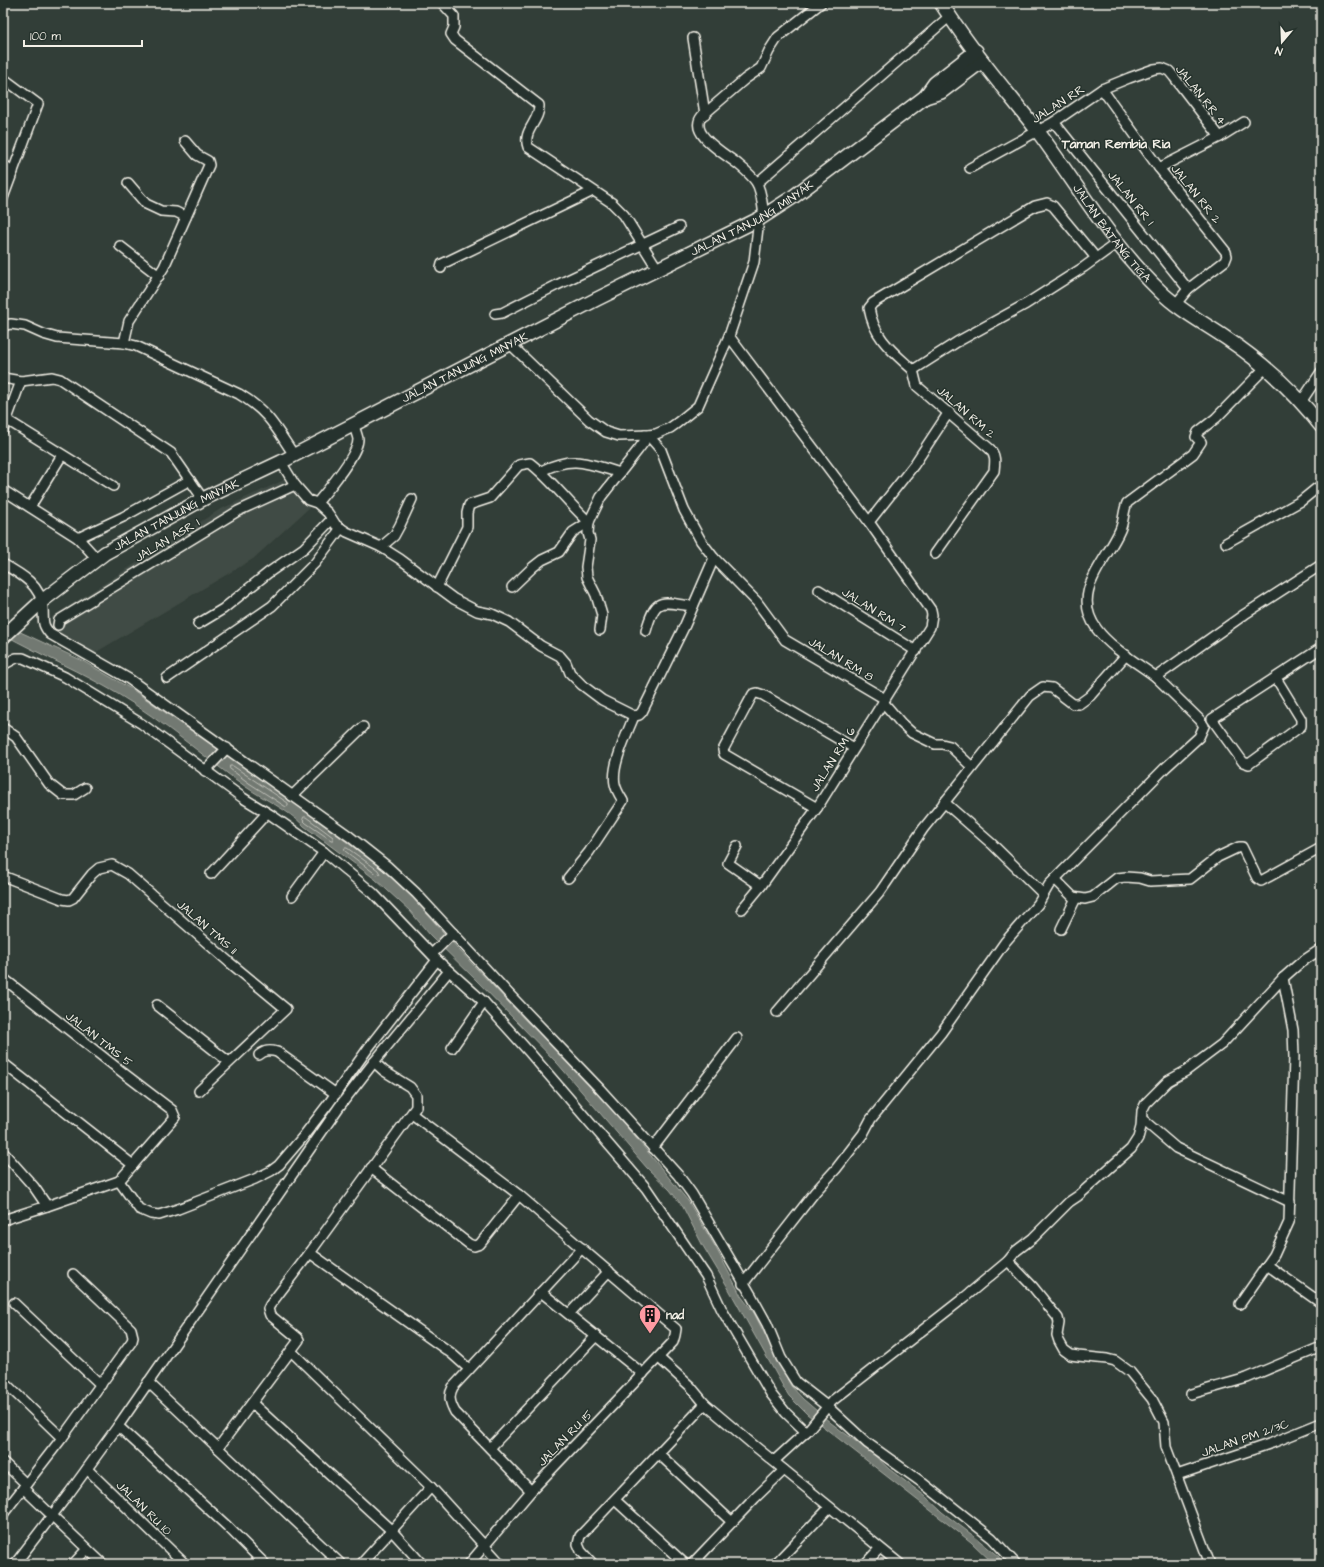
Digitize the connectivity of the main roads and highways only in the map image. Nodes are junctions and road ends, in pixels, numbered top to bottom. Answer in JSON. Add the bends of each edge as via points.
{"nodes":[{"id":1,"x":941,"y":3,"type":"edge"},
{"id":2,"x":979,"y":56,"type":"junction"},
{"id":3,"x":1321,"y":426,"type":"edge"},
{"id":4,"x":3,"y":637,"type":"edge"}],
"edges":[{"from":1,"to":2,"type":"main road","name":"JALAN BATANG TIGA"},
{"from":2,"to":3,"type":"main road","name":"JALAN BATANG TIGA","via":[[1038,132],[1117,243],[1144,275],[1175,305],[1228,339],[1284,384]]},
{"from":2,"to":4,"type":"main road","name":"JALAN TANJUNG MINYAK","via":[[935,83],[925,97],[793,197],[762,217],[509,343],[281,462],[202,499],[97,558],[42,601]]}]}
